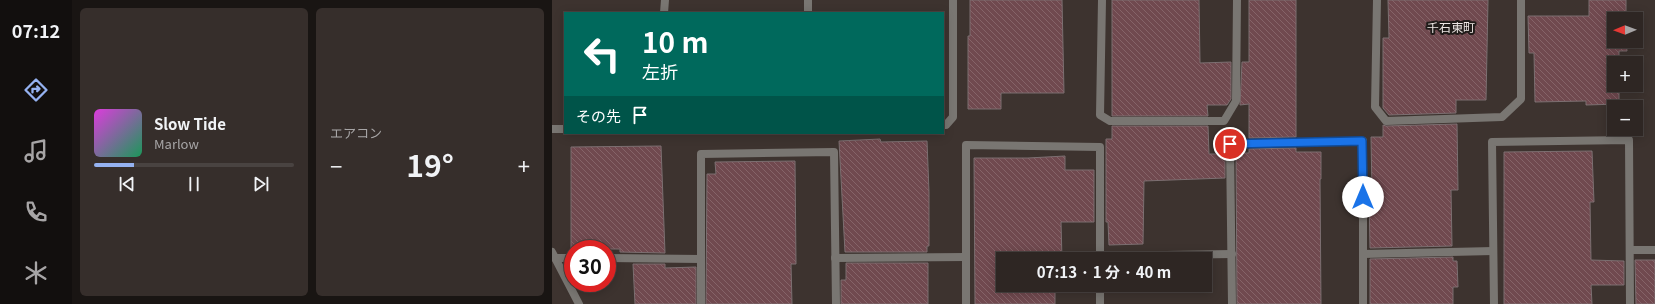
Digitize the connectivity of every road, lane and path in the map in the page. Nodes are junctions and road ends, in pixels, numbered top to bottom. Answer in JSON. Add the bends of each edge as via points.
{"nodes":[{"id":1,"x":664,"y":0,"type":"edge"},
{"id":2,"x":808,"y":0,"type":"edge"},
{"id":3,"x":953,"y":0,"type":"edge"},
{"id":4,"x":1102,"y":0,"type":"edge"},
{"id":5,"x":1237,"y":0,"type":"edge"},
{"id":6,"x":1377,"y":0,"type":"edge"},
{"id":7,"x":1521,"y":0,"type":"edge"},
{"id":8,"x":664,"y":12,"type":"edge"},
{"id":9,"x":808,"y":12,"type":"edge"},
{"id":10,"x":944,"y":125,"type":"edge"},
{"id":11,"x":552,"y":129,"type":"edge"},
{"id":12,"x":564,"y":129,"type":"edge"},
{"id":13,"x":1630,"y":250,"type":"junction"},
{"id":14,"x":1655,"y":250,"type":"edge"},
{"id":15,"x":1493,"y":251,"type":"junction"},
{"id":16,"x":1100,"y":252,"type":"edge"},
{"id":17,"x":1232,"y":254,"type":"junction"},
{"id":18,"x":1363,"y":254,"type":"junction"},
{"id":19,"x":553,"y":255,"type":"edge"},
{"id":20,"x":1212,"y":255,"type":"edge"},
{"id":21,"x":564,"y":257,"type":"edge"},
{"id":22,"x":966,"y":257,"type":"junction"},
{"id":23,"x":616,"y":258,"type":"edge"},
{"id":24,"x":835,"y":258,"type":"junction"},
{"id":25,"x":701,"y":259,"type":"junction"},
{"id":26,"x":1100,"y":292,"type":"edge"},
{"id":27,"x":579,"y":304,"type":"edge"},
{"id":28,"x":701,"y":304,"type":"edge"},
{"id":29,"x":836,"y":304,"type":"edge"},
{"id":30,"x":966,"y":304,"type":"edge"},
{"id":31,"x":1100,"y":304,"type":"edge"},
{"id":32,"x":1232,"y":304,"type":"edge"},
{"id":33,"x":1363,"y":304,"type":"edge"},
{"id":34,"x":1494,"y":304,"type":"edge"},
{"id":35,"x":1630,"y":304,"type":"edge"}],
"edges":[{"from":1,"to":8,"type":"street"},
{"from":2,"to":9,"type":"street"},
{"from":3,"to":10,"type":"street","via":[[953,117]]},
{"from":4,"to":5,"type":"street","via":[[1100,115],[1110,121],[1224,121],[1236,101]]},
{"from":6,"to":7,"type":"street","via":[[1375,107],[1386,121],[1502,117],[1521,99]]},
{"from":11,"to":12,"type":"street"},
{"from":13,"to":14,"type":"street"},
{"from":13,"to":15,"type":"street","via":[[1629,140],[1492,142]]},
{"from":13,"to":35,"type":"street"},
{"from":15,"to":18,"type":"street"},
{"from":15,"to":34,"type":"street"},
{"from":16,"to":22,"type":"street","via":[[1100,147],[966,145]]},
{"from":17,"to":18,"type":"street","via":[[1230,144],[1362,141]]},
{"from":17,"to":20,"type":"street"},
{"from":17,"to":32,"type":"street"},
{"from":18,"to":33,"type":"street"},
{"from":19,"to":21,"type":"street"},
{"from":19,"to":27,"type":"street"},
{"from":22,"to":24,"type":"street"},
{"from":22,"to":30,"type":"street"},
{"from":23,"to":25,"type":"street"},
{"from":24,"to":25,"type":"street","via":[[834,152],[701,154]]},
{"from":24,"to":29,"type":"street"},
{"from":25,"to":28,"type":"street"},
{"from":26,"to":31,"type":"street"}]}
